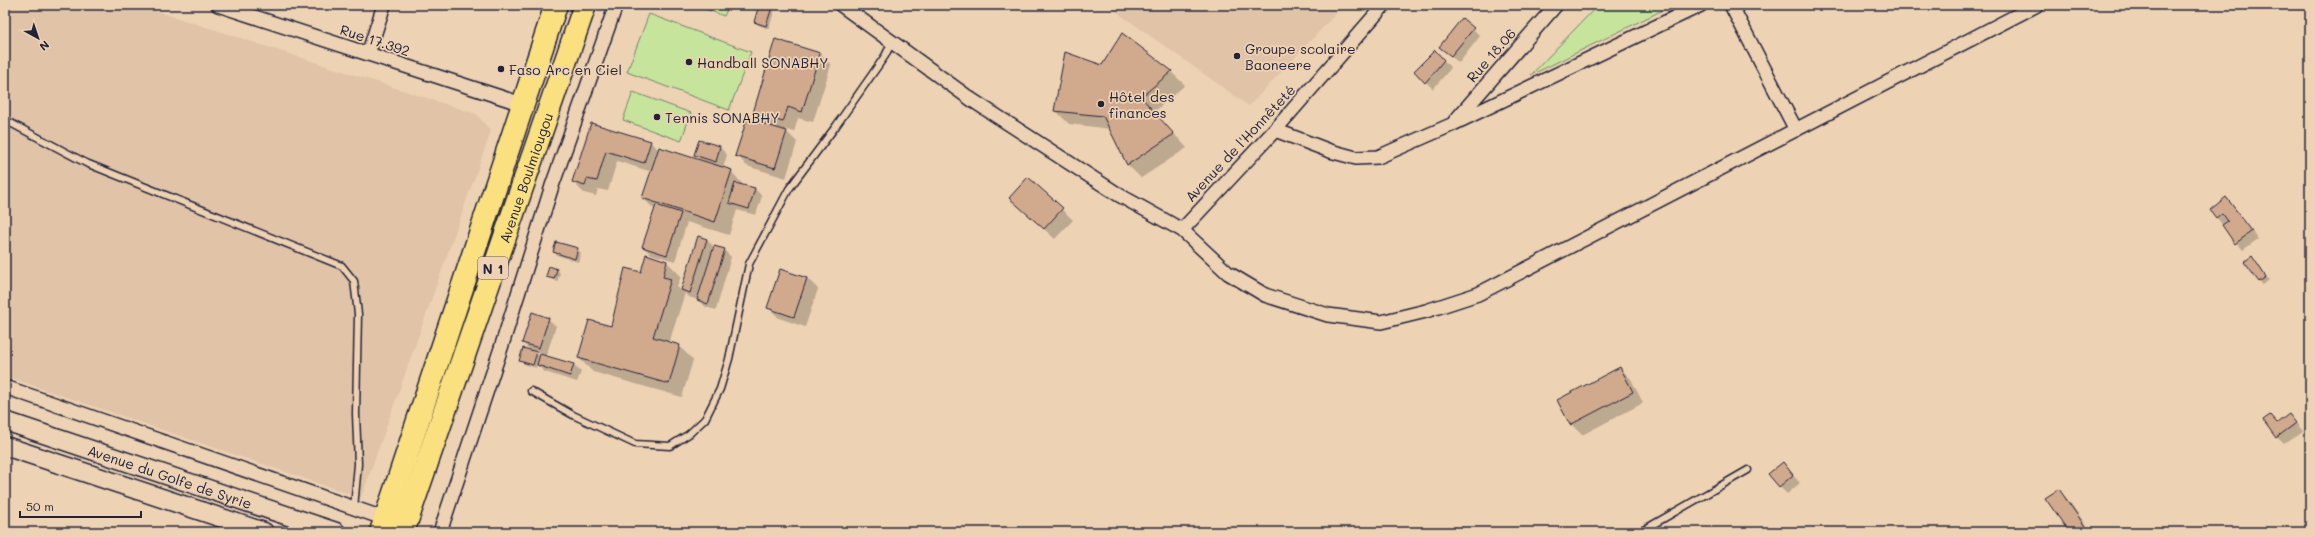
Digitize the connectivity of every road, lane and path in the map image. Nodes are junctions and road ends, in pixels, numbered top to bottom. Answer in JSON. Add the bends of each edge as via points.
{"nodes":[{"id":1,"x":384,"y":5,"type":"edge"},
{"id":2,"x":556,"y":5,"type":"edge"},
{"id":3,"x":586,"y":5,"type":"edge"},
{"id":4,"x":616,"y":5,"type":"edge"},
{"id":5,"x":841,"y":5,"type":"edge"},
{"id":6,"x":1384,"y":5,"type":"edge"},
{"id":7,"x":1556,"y":5,"type":"edge"},
{"id":8,"x":1701,"y":5,"type":"edge"},
{"id":9,"x":1731,"y":5,"type":"edge"},
{"id":10,"x":2037,"y":5,"type":"edge"},
{"id":11,"x":223,"y":6,"type":"edge"},
{"id":12,"x":892,"y":42,"type":"junction"},
{"id":13,"x":368,"y":54,"type":"junction"},
{"id":14,"x":522,"y":104,"type":"junction"},
{"id":15,"x":5,"y":120,"type":"edge"},
{"id":16,"x":1451,"y":125,"type":"junction"},
{"id":17,"x":1275,"y":130,"type":"junction"},
{"id":18,"x":1796,"y":130,"type":"junction"},
{"id":19,"x":1182,"y":230,"type":"junction"},
{"id":20,"x":5,"y":388,"type":"edge"},
{"id":21,"x":531,"y":391,"type":"dead end"},
{"id":22,"x":5,"y":421,"type":"edge"},
{"id":23,"x":5,"y":446,"type":"edge"},
{"id":24,"x":1748,"y":470,"type":"dead end"},
{"id":25,"x":157,"y":472,"type":"junction"},
{"id":26,"x":151,"y":494,"type":"junction"},
{"id":27,"x":354,"y":508,"type":"junction"},
{"id":28,"x":384,"y":525,"type":"edge"},
{"id":29,"x":441,"y":530,"type":"edge"},
{"id":30,"x":264,"y":532,"type":"edge"},
{"id":31,"x":336,"y":532,"type":"edge"},
{"id":32,"x":403,"y":532,"type":"edge"},
{"id":33,"x":1640,"y":532,"type":"edge"}],
"edges":[{"from":1,"to":13,"type":"street"},
{"from":2,"to":14,"type":"highway","name":"Avenue Boulmiougou","number":"N 1"},
{"from":3,"to":32,"type":"highway","name":"Avenue Boulmiougou","number":"N 1"},
{"from":4,"to":29,"type":"street","via":[[552,186]]},
{"from":5,"to":12,"type":"street"},
{"from":6,"to":17,"type":"street","name":"Avenue de l'Honnêteté"},
{"from":7,"to":16,"type":"street","name":"Rue 18.06"},
{"from":8,"to":16,"type":"street"},
{"from":9,"to":18,"type":"street"},
{"from":10,"to":18,"type":"street"},
{"from":11,"to":13,"type":"street","name":"Rue 17.392"},
{"from":12,"to":19,"type":"street","via":[[972,100],[1119,196]]},
{"from":12,"to":21,"type":"lane","via":[[885,56],[789,189],[749,264],[720,389],[705,419],[690,434],[670,446],[634,444],[573,415]]},
{"from":13,"to":14,"type":"street","name":"Rue 17.392"},
{"from":14,"to":28,"type":"highway","name":"Avenue Boulmiougou","number":"N 1"},
{"from":15,"to":27,"type":"lane","via":[[86,163],[342,266],[354,281],[358,314],[358,464]]},
{"from":16,"to":17,"type":"street","via":[[1378,157],[1356,158]]},
{"from":17,"to":19,"type":"street","name":"Avenue de l'Honnêteté"},
{"from":18,"to":19,"type":"street","via":[[1478,294],[1381,322],[1328,315],[1265,295],[1228,273]]},
{"from":20,"to":27,"type":"street"},
{"from":22,"to":25,"type":"main road","name":"Avenue du Golfe de Syrie"},
{"from":23,"to":26,"type":"main road","name":"Avenue du Golfe de Syrie"},
{"from":24,"to":33,"type":"lane"},
{"from":25,"to":26,"type":"main road"},
{"from":25,"to":31,"type":"main road","name":"Avenue du Golfe de Syrie"},
{"from":26,"to":30,"type":"main road","name":"Avenue du Golfe de Syrie"},
{"from":27,"to":28,"type":"street"}]}
